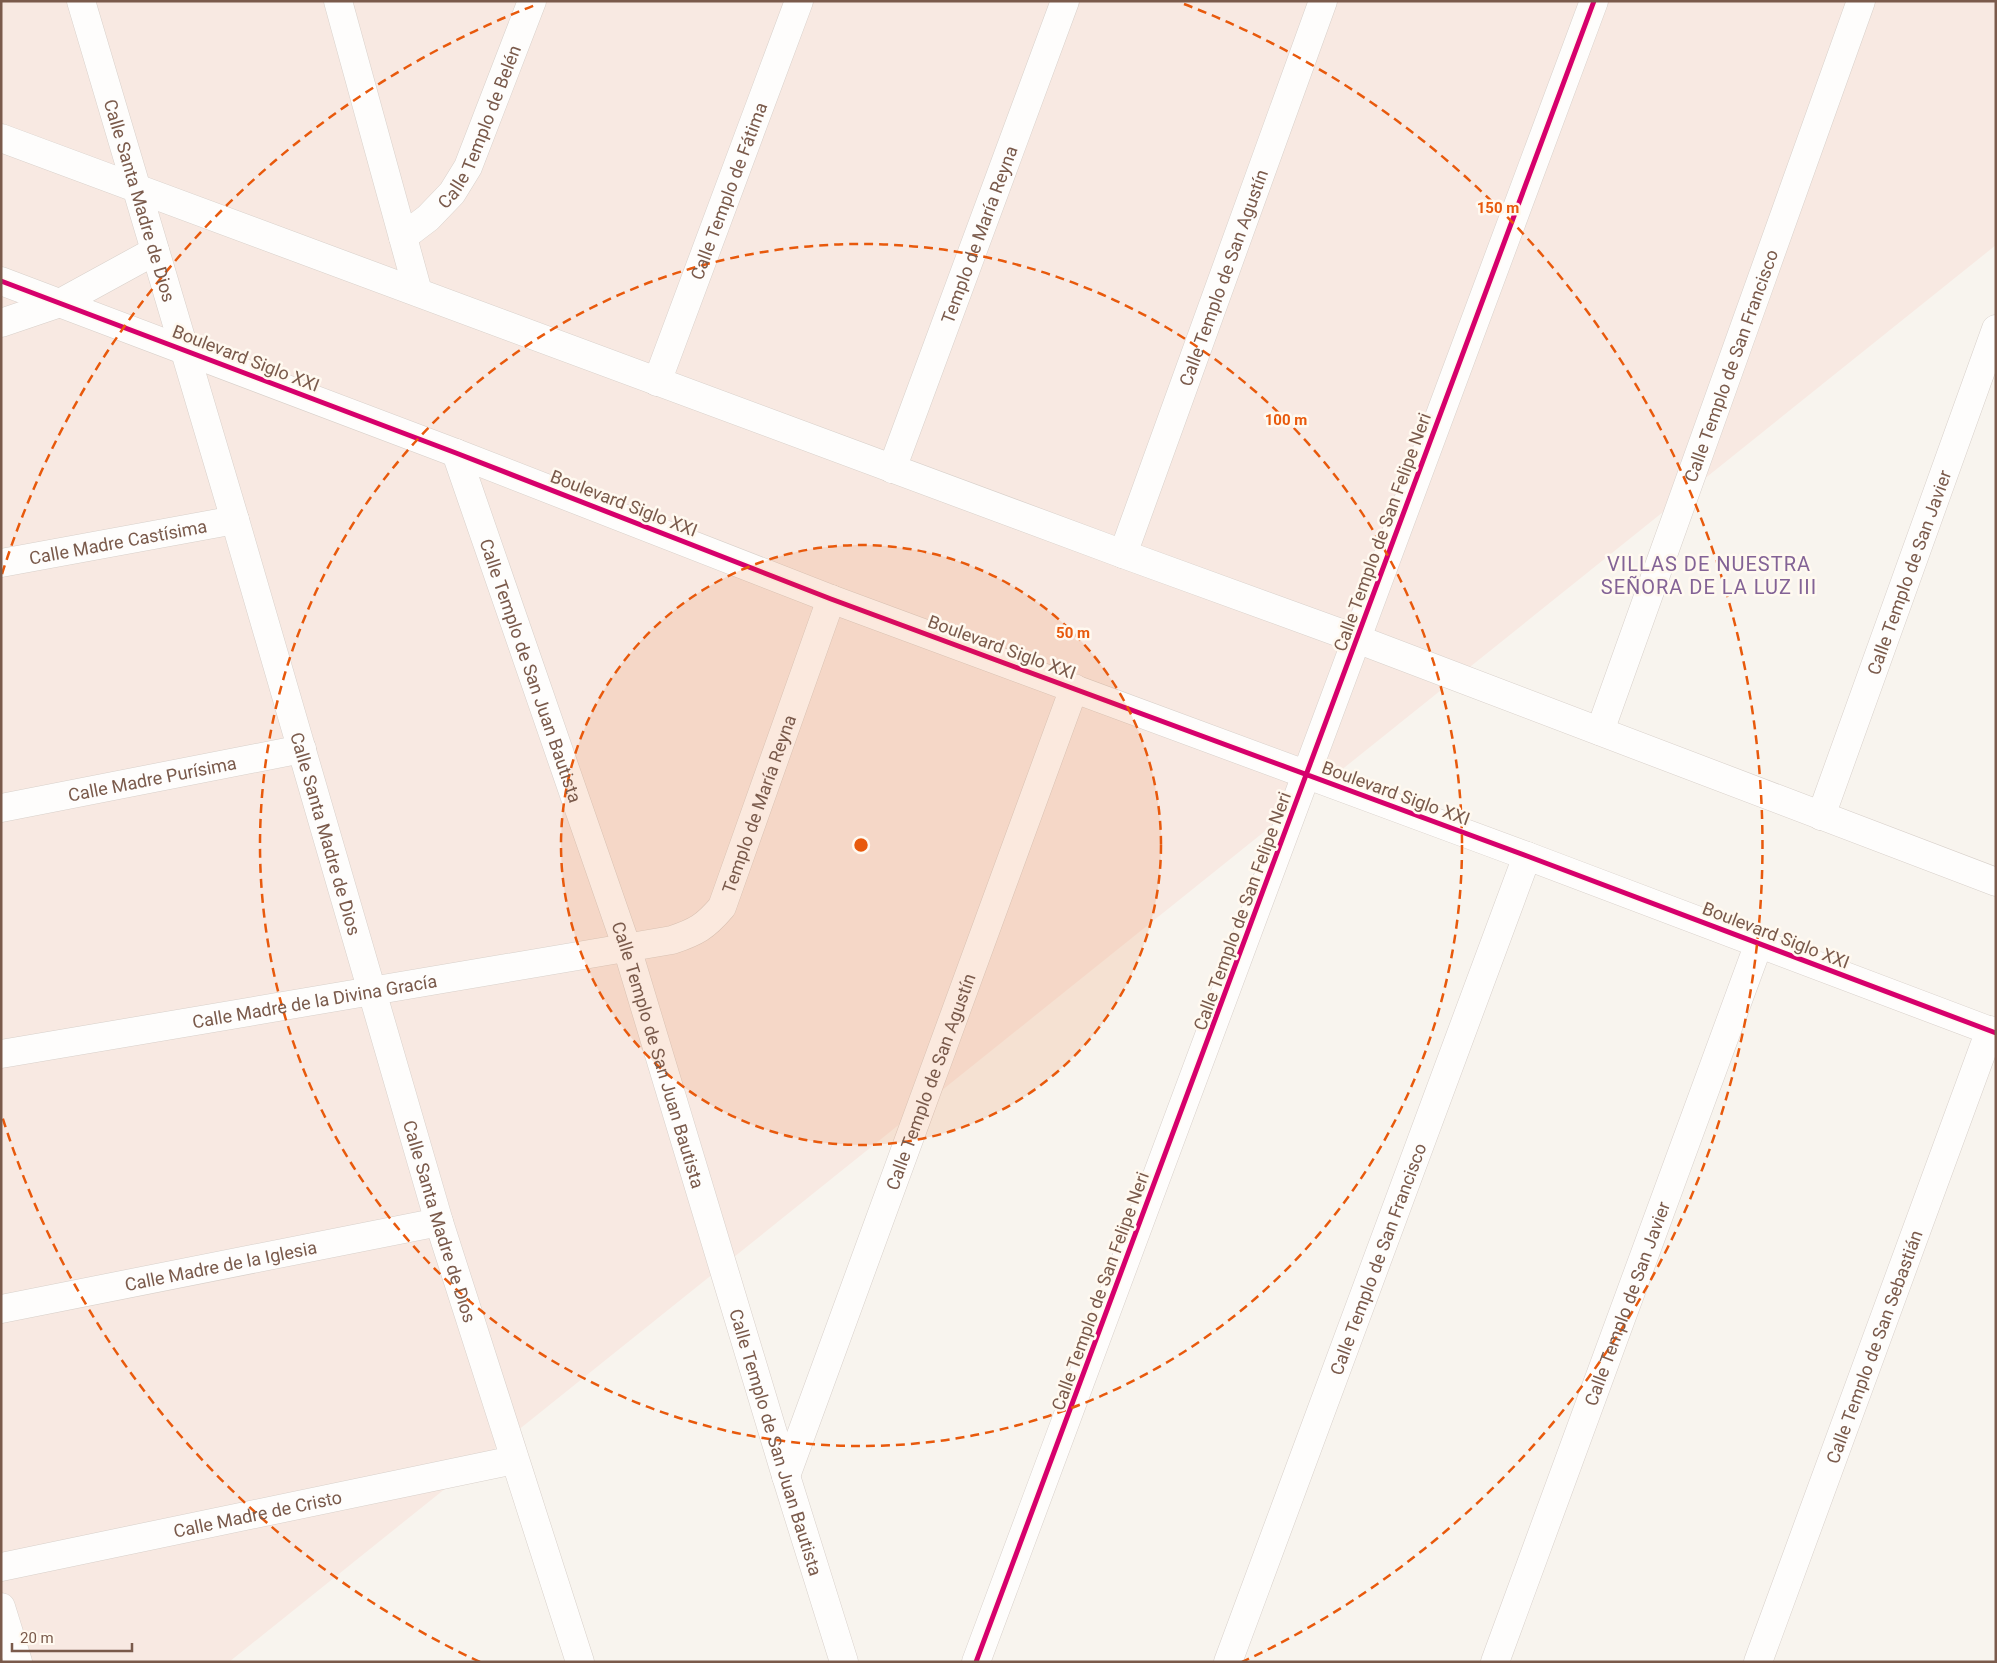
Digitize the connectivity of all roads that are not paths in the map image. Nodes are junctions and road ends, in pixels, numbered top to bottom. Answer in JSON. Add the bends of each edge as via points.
{"nodes":[{"id":1,"x":81,"y":1,"type":"edge"},
{"id":2,"x":338,"y":1,"type":"edge"},
{"id":3,"x":532,"y":1,"type":"edge"},
{"id":4,"x":800,"y":1,"type":"edge"},
{"id":5,"x":1065,"y":1,"type":"edge"},
{"id":6,"x":1323,"y":1,"type":"edge"},
{"id":7,"x":1594,"y":1,"type":"edge"},
{"id":8,"x":1861,"y":1,"type":"edge"},
{"id":9,"x":1,"y":138,"type":"edge"},
{"id":10,"x":137,"y":188,"type":"junction"},
{"id":11,"x":403,"y":237,"type":"junction"},
{"id":12,"x":156,"y":251,"type":"junction"},
{"id":13,"x":1,"y":281,"type":"edge"},
{"id":14,"x":418,"y":292,"type":"junction"},
{"id":15,"x":60,"y":303,"type":"junction"},
{"id":16,"x":1,"y":323,"type":"edge"},
{"id":17,"x":1996,"y":329,"type":"edge"},
{"id":18,"x":184,"y":350,"type":"junction"},
{"id":19,"x":657,"y":382,"type":"junction"},
{"id":20,"x":456,"y":453,"type":"junction"},
{"id":21,"x":892,"y":468,"type":"junction"},
{"id":22,"x":235,"y":520,"type":"junction"},
{"id":23,"x":1123,"y":554,"type":"junction"},
{"id":24,"x":1,"y":563,"type":"edge"},
{"id":25,"x":831,"y":599,"type":"junction"},
{"id":26,"x":1357,"y":639,"type":"junction"},
{"id":27,"x":1074,"y":688,"type":"junction"},
{"id":28,"x":1600,"y":731,"type":"junction"},
{"id":29,"x":302,"y":749,"type":"junction"},
{"id":30,"x":1307,"y":774,"type":"junction"},
{"id":31,"x":1,"y":808,"type":"edge"},
{"id":32,"x":1821,"y":816,"type":"junction"},
{"id":33,"x":1527,"y":856,"type":"junction"},
{"id":34,"x":1996,"y":882,"type":"edge"},
{"id":35,"x":1759,"y":943,"type":"junction"},
{"id":36,"x":627,"y":948,"type":"junction"},
{"id":37,"x":373,"y":991,"type":"junction"},
{"id":38,"x":1993,"y":1032,"type":"edge"},
{"id":39,"x":1,"y":1054,"type":"edge"},
{"id":40,"x":439,"y":1222,"type":"junction"},
{"id":41,"x":1,"y":1309,"type":"edge"},
{"id":42,"x":514,"y":1460,"type":"junction"},
{"id":43,"x":786,"y":1476,"type":"junction"},
{"id":44,"x":1,"y":1567,"type":"edge"},
{"id":45,"x":1,"y":1607,"type":"edge"},
{"id":46,"x":18,"y":1662,"type":"edge"},
{"id":47,"x":580,"y":1662,"type":"edge"},
{"id":48,"x":844,"y":1662,"type":"edge"},
{"id":49,"x":976,"y":1662,"type":"edge"},
{"id":50,"x":1228,"y":1662,"type":"edge"},
{"id":51,"x":1495,"y":1662,"type":"edge"},
{"id":52,"x":1758,"y":1662,"type":"edge"}],
"edges":[{"from":1,"to":10,"type":"street","name":"Calle Santa Madre de Dios"},
{"from":2,"to":11,"type":"street"},
{"from":3,"to":11,"type":"street","name":"Calle Templo de Belén","via":[[468,167],[452,193],[428,218]]},
{"from":4,"to":19,"type":"street","name":"Calle Templo de Fátima"},
{"from":5,"to":21,"type":"street","name":"Templo de María Reyna"},
{"from":6,"to":23,"type":"street","name":"Calle Templo de San Agustín"},
{"from":7,"to":26,"type":"street","name":"Calle Templo de San Felipe Neri"},
{"from":8,"to":28,"type":"street","name":"Calle Templo de San Francisco"},
{"from":9,"to":10,"type":"street"},
{"from":10,"to":12,"type":"street","name":"Calle Santa Madre de Dios"},
{"from":10,"to":14,"type":"street"},
{"from":11,"to":14,"type":"street"},
{"from":12,"to":15,"type":"street"},
{"from":12,"to":18,"type":"street","name":"Calle Santa Madre de Dios"},
{"from":13,"to":15,"type":"street","name":"Boulevard Siglo XXI"},
{"from":14,"to":19,"type":"street"},
{"from":15,"to":16,"type":"street"},
{"from":15,"to":18,"type":"street","name":"Boulevard Siglo XXI"},
{"from":17,"to":32,"type":"street","name":"Calle Templo de San Javier"},
{"from":18,"to":20,"type":"street","name":"Boulevard Siglo XXI"},
{"from":18,"to":22,"type":"street","name":"Calle Santa Madre de Dios"},
{"from":19,"to":21,"type":"street"},
{"from":20,"to":25,"type":"street","name":"Boulevard Siglo XXI"},
{"from":20,"to":36,"type":"street","name":"Calle Templo de San Juan Bautista"},
{"from":21,"to":23,"type":"street"},
{"from":22,"to":24,"type":"street","name":"Calle Madre Castísima"},
{"from":22,"to":29,"type":"street","name":"Calle Santa Madre de Dios"},
{"from":23,"to":26,"type":"street"},
{"from":25,"to":27,"type":"street","name":"Boulevard Siglo XXI"},
{"from":25,"to":36,"type":"street","name":"Templo de María Reyna","via":[[722,907],[708,923],[691,933]]},
{"from":26,"to":28,"type":"street"},
{"from":26,"to":30,"type":"street","name":"Calle Templo de San Felipe Neri"},
{"from":27,"to":30,"type":"street","name":"Boulevard Siglo XXI"},
{"from":27,"to":43,"type":"street","name":"Calle Templo de San Agustín"},
{"from":28,"to":32,"type":"street"},
{"from":29,"to":31,"type":"street","name":"Calle Madre Purísima"},
{"from":29,"to":37,"type":"street","name":"Calle Santa Madre de Dios"},
{"from":30,"to":33,"type":"street","name":"Boulevard Siglo XXI"},
{"from":30,"to":49,"type":"street","name":"Calle Templo de San Felipe Neri"},
{"from":32,"to":34,"type":"street"},
{"from":33,"to":35,"type":"street","name":"Boulevard Siglo XXI"},
{"from":33,"to":50,"type":"street","name":"Calle Templo de San Francisco"},
{"from":35,"to":38,"type":"street","name":"Boulevard Siglo XXI"},
{"from":35,"to":51,"type":"street","name":"Calle Templo de San Javier"},
{"from":36,"to":37,"type":"street","name":"Calle Madre de la Divina Gracía"},
{"from":36,"to":43,"type":"street","name":"Calle Templo de San Juan Bautista"},
{"from":37,"to":39,"type":"street","name":"Calle Madre de la Divina Gracía"},
{"from":37,"to":40,"type":"street","name":"Calle Santa Madre de Dios"},
{"from":38,"to":52,"type":"street","name":"Calle Templo de San Sebastián"},
{"from":40,"to":41,"type":"street","name":"Calle Madre de la Iglesia"},
{"from":40,"to":42,"type":"street","name":"Calle Santa Madre de Dios"},
{"from":42,"to":44,"type":"street","name":"Calle Madre de Cristo"},
{"from":42,"to":47,"type":"street","name":"Calle Santa Madre de Dios"},
{"from":43,"to":48,"type":"street","name":"Calle Templo de San Juan Bautista"},
{"from":45,"to":46,"type":"street"}]}
